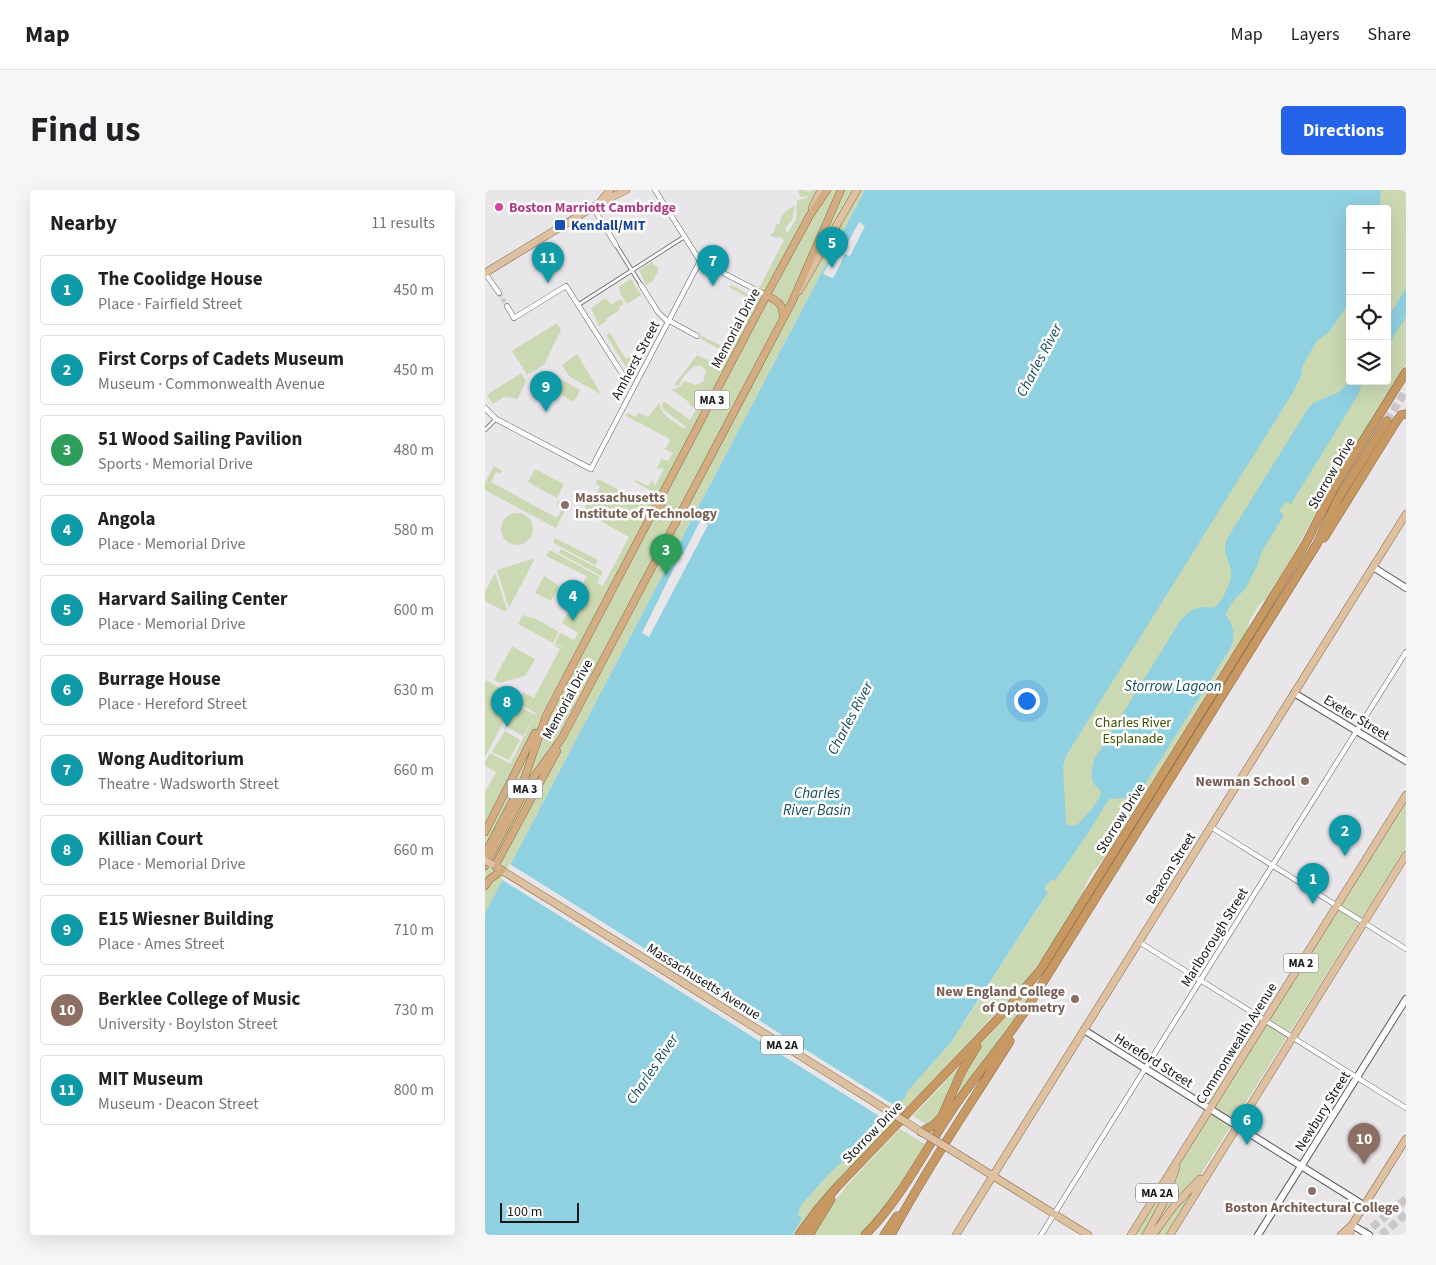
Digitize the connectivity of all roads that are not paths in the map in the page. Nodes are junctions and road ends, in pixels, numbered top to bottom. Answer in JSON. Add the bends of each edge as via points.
{"nodes":[{"id":1,"x":610,"y":190,"type":"edge"},
{"id":2,"x":626,"y":190,"type":"edge"},
{"id":3,"x":655,"y":190,"type":"edge"},
{"id":4,"x":821,"y":190,"type":"edge"},
{"id":5,"x":827,"y":190,"type":"edge"},
{"id":6,"x":841,"y":190,"type":"edge"},
{"id":7,"x":857,"y":190,"type":"edge"},
{"id":8,"x":595,"y":206,"type":"junction"},
{"id":9,"x":805,"y":224,"type":"junction"},
{"id":10,"x":685,"y":237,"type":"junction"},
{"id":11,"x":616,"y":245,"type":"joint"},
{"id":12,"x":700,"y":261,"type":"junction"},
{"id":13,"x":632,"y":270,"type":"junction"},
{"id":14,"x":485,"y":273,"type":"edge"},
{"id":15,"x":641,"y":285,"type":"joint"},
{"id":16,"x":499,"y":294,"type":"tunnel mouth"},
{"id":17,"x":767,"y":295,"type":"junction"},
{"id":18,"x":792,"y":302,"type":"junction"},
{"id":19,"x":578,"y":305,"type":"junction"},
{"id":20,"x":507,"y":306,"type":"tunnel mouth"},
{"id":21,"x":783,"y":319,"type":"junction"},
{"id":22,"x":668,"y":321,"type":"junction"},
{"id":23,"x":697,"y":336,"type":"dead end"},
{"id":24,"x":1406,"y":372,"type":"edge"},
{"id":25,"x":623,"y":375,"type":"dead end"},
{"id":26,"x":1406,"y":377,"type":"edge"},
{"id":27,"x":1395,"y":390,"type":"junction"},
{"id":28,"x":485,"y":408,"type":"edge"},
{"id":29,"x":1406,"y":414,"type":"edge"},
{"id":30,"x":496,"y":418,"type":"junction"},
{"id":31,"x":1387,"y":421,"type":"tunnel mouth"},
{"id":32,"x":485,"y":430,"type":"edge"},
{"id":33,"x":591,"y":469,"type":"joint"},
{"id":34,"x":656,"y":505,"type":"junction"},
{"id":35,"x":679,"y":514,"type":"junction"},
{"id":36,"x":1406,"y":514,"type":"edge"},
{"id":37,"x":1373,"y":567,"type":"junction"},
{"id":38,"x":1302,"y":568,"type":"junction"},
{"id":39,"x":1406,"y":588,"type":"edge"},
{"id":40,"x":1406,"y":652,"type":"edge"},
{"id":41,"x":1294,"y":693,"type":"junction"},
{"id":42,"x":546,"y":716,"type":"junction"},
{"id":43,"x":1357,"y":731,"type":"junction"},
{"id":44,"x":1406,"y":762,"type":"edge"},
{"id":45,"x":1406,"y":795,"type":"edge"},
{"id":46,"x":1211,"y":827,"type":"junction"},
{"id":47,"x":485,"y":832,"type":"edge"},
{"id":48,"x":485,"y":854,"type":"edge"},
{"id":49,"x":1406,"y":855,"type":"edge"},
{"id":50,"x":494,"y":866,"type":"edge"},
{"id":51,"x":1273,"y":866,"type":"junction"},
{"id":52,"x":485,"y":886,"type":"edge"},
{"id":53,"x":1337,"y":906,"type":"junction"},
{"id":54,"x":1364,"y":923,"type":"junction"},
{"id":55,"x":1139,"y":942,"type":"junction"},
{"id":56,"x":1406,"y":949,"type":"edge"},
{"id":57,"x":1200,"y":980,"type":"junction"},
{"id":58,"x":1406,"y":999,"type":"edge"},
{"id":59,"x":1030,"y":1004,"type":"junction"},
{"id":60,"x":1265,"y":1020,"type":"junction"},
{"id":61,"x":1084,"y":1030,"type":"junction"},
{"id":62,"x":983,"y":1035,"type":"junction"},
{"id":63,"x":1293,"y":1037,"type":"junction"},
{"id":64,"x":1145,"y":1069,"type":"junction"},
{"id":65,"x":1357,"y":1078,"type":"junction"},
{"id":66,"x":1406,"y":1108,"type":"edge"},
{"id":67,"x":1210,"y":1109,"type":"junction"},
{"id":68,"x":1237,"y":1126,"type":"junction"},
{"id":69,"x":921,"y":1132,"type":"junction"},
{"id":70,"x":1406,"y":1139,"type":"edge"},
{"id":71,"x":1183,"y":1152,"type":"junction"},
{"id":72,"x":1212,"y":1166,"type":"junction"},
{"id":73,"x":1302,"y":1167,"type":"junction"},
{"id":74,"x":993,"y":1176,"type":"junction"},
{"id":75,"x":842,"y":1182,"type":"junction"},
{"id":76,"x":910,"y":1199,"type":"junction"},
{"id":77,"x":1365,"y":1206,"type":"junction"},
{"id":78,"x":1054,"y":1214,"type":"junction"},
{"id":79,"x":1352,"y":1225,"type":"junction"},
{"id":80,"x":799,"y":1235,"type":"edge"},
{"id":81,"x":809,"y":1235,"type":"edge"},
{"id":82,"x":865,"y":1235,"type":"edge"},
{"id":83,"x":883,"y":1235,"type":"edge"},
{"id":84,"x":891,"y":1235,"type":"edge"},
{"id":85,"x":955,"y":1235,"type":"edge"},
{"id":86,"x":1041,"y":1235,"type":"edge"},
{"id":87,"x":1088,"y":1235,"type":"edge"},
{"id":88,"x":1131,"y":1235,"type":"edge"},
{"id":89,"x":1146,"y":1235,"type":"edge"},
{"id":90,"x":1153,"y":1235,"type":"edge"},
{"id":91,"x":1169,"y":1235,"type":"edge"},
{"id":92,"x":1258,"y":1235,"type":"edge"},
{"id":93,"x":1341,"y":1235,"type":"edge"},
{"id":94,"x":1349,"y":1235,"type":"edge"},
{"id":95,"x":1369,"y":1235,"type":"edge"}],
"edges":[{"from":1,"to":8,"type":"main road"},
{"from":2,"to":8,"type":"main road"},
{"from":3,"to":10,"type":"street"},
{"from":4,"to":9,"type":"main road","name":"Memorial Drive"},
{"from":5,"to":9,"type":"highway","number":"MA 3"},
{"from":6,"to":18,"type":"highway","name":"Memorial Drive","number":"MA 3"},
{"from":7,"to":18,"type":"main road","name":"Memorial Drive"},
{"from":8,"to":11,"type":"street"},
{"from":8,"to":14,"type":"main road"},
{"from":9,"to":17,"type":"highway","name":"Memorial Drive","number":"MA 3"},
{"from":10,"to":12,"type":"street"},
{"from":10,"to":13,"type":"street"},
{"from":11,"to":13,"type":"street"},
{"from":12,"to":17,"type":"street"},
{"from":12,"to":22,"type":"street","name":"Amherst Street"},
{"from":13,"to":15,"type":"street"},
{"from":13,"to":19,"type":"street"},
{"from":14,"to":16,"type":"street"},
{"from":15,"to":22,"type":"street","via":[[658,312]]},
{"from":17,"to":21,"type":"highway","via":[[782,305]]},
{"from":17,"to":34,"type":"highway","name":"Memorial Drive","number":"MA 3"},
{"from":18,"to":21,"type":"highway","name":"Memorial Drive","number":"MA 3"},
{"from":19,"to":20,"type":"street","via":[[566,286],[514,318]]},
{"from":19,"to":25,"type":"street"},
{"from":21,"to":35,"type":"highway","name":"Memorial Drive","number":"MA 3"},
{"from":22,"to":23,"type":"street"},
{"from":22,"to":33,"type":"street","name":"Amherst Street"},
{"from":24,"to":27,"type":"highway","name":"Storrow Drive"},
{"from":26,"to":27,"type":"highway"},
{"from":27,"to":62,"type":"highway","name":"Storrow Drive","via":[[1335,486],[1295,561],[1051,954]]},
{"from":28,"to":30,"type":"street"},
{"from":29,"to":38,"type":"highway","via":[[1397,420],[1321,544]]},
{"from":30,"to":32,"type":"street"},
{"from":30,"to":33,"type":"street"},
{"from":31,"to":38,"type":"highway","name":"Storrow Drive","via":[[1341,494]]},
{"from":34,"to":35,"type":"highway"},
{"from":34,"to":42,"type":"highway","name":"Memorial Drive","number":"MA 3"},
{"from":35,"to":50,"type":"highway","name":"Memorial Drive","number":"MA 3","via":[[557,746],[528,785]]},
{"from":36,"to":37,"type":"main road","name":"Beacon Street"},
{"from":37,"to":39,"type":"main road"},
{"from":37,"to":41,"type":"main road","name":"Beacon Street"},
{"from":38,"to":59,"type":"highway","name":"Storrow Drive"},
{"from":40,"to":43,"type":"street","name":"Marlborough Street"},
{"from":41,"to":43,"type":"main road","name":"Exeter Street"},
{"from":41,"to":46,"type":"main road","name":"Beacon Street"},
{"from":42,"to":47,"type":"highway"},
{"from":42,"to":48,"type":"highway","name":"Memorial Drive","number":"MA 3","via":[[525,777]]},
{"from":43,"to":44,"type":"main road","name":"Exeter Street"},
{"from":43,"to":51,"type":"street","name":"Marlborough Street"},
{"from":45,"to":53,"type":"main road","name":"Commonwealth Avenue","number":"MA 2"},
{"from":46,"to":51,"type":"street"},
{"from":46,"to":55,"type":"main road","name":"Beacon Street"},
{"from":49,"to":54,"type":"main road","number":"MA 2"},
{"from":50,"to":52,"type":"highway","name":"Memorial Drive","via":[[492,877]]},
{"from":50,"to":69,"type":"main road","name":"Massachusetts Avenue","number":"MA 2A","bridge":true},
{"from":51,"to":53,"type":"street"},
{"from":51,"to":57,"type":"street","name":"Marlborough Street"},
{"from":53,"to":54,"type":"street"},
{"from":53,"to":60,"type":"main road","name":"Commonwealth Avenue","number":"MA 2"},
{"from":54,"to":56,"type":"street"},
{"from":54,"to":63,"type":"main road","number":"MA 2"},
{"from":55,"to":57,"type":"street"},
{"from":55,"to":61,"type":"main road","name":"Beacon Street"},
{"from":57,"to":60,"type":"street"},
{"from":57,"to":64,"type":"street","name":"Marlborough Street"},
{"from":58,"to":65,"type":"main road","name":"Newbury Street"},
{"from":59,"to":76,"type":"highway","via":[[1019,1027]]},
{"from":59,"to":82,"type":"highway","name":"Storrow Drive","via":[[959,1100],[891,1205]]},
{"from":60,"to":63,"type":"street"},
{"from":60,"to":67,"type":"main road","name":"Commonwealth Avenue","number":"MA 2"},
{"from":61,"to":64,"type":"main road","name":"Hereford Street"},
{"from":61,"to":74,"type":"main road","name":"Beacon Street"},
{"from":62,"to":69,"type":"highway","via":[[940,1120]]},
{"from":62,"to":75,"type":"highway","name":"Storrow Drive"},
{"from":63,"to":65,"type":"street"},
{"from":63,"to":68,"type":"main road","number":"MA 2"},
{"from":64,"to":67,"type":"main road","name":"Hereford Street"},
{"from":64,"to":78,"type":"street","name":"Marlborough Street"},
{"from":65,"to":66,"type":"street"},
{"from":65,"to":73,"type":"main road","name":"Newbury Street"},
{"from":67,"to":68,"type":"main road","name":"Hereford Street"},
{"from":67,"to":71,"type":"main road","name":"Commonwealth Avenue","number":"MA 2"},
{"from":68,"to":72,"type":"main road","number":"MA 2"},
{"from":68,"to":73,"type":"main road","name":"Hereford Street"},
{"from":69,"to":74,"type":"main road","name":"Massachusetts Avenue","number":"MA 2A","bridge":true},
{"from":70,"to":77,"type":"main road"},
{"from":71,"to":88,"type":"main road","name":"Commonwealth Avenue","number":"MA 2A"},
{"from":71,"to":89,"type":"main road","name":"Commonwealth Avenue","number":"MA 2","via":[[1164,1202]]},
{"from":72,"to":90,"type":"main road","number":"MA 2","via":[[1174,1206]]},
{"from":72,"to":91,"type":"main road","number":"MA 2A"},
{"from":73,"to":77,"type":"main road","name":"Hereford Street"},
{"from":73,"to":92,"type":"main road","name":"Newbury Street"},
{"from":74,"to":78,"type":"main road","name":"Massachusetts Avenue","number":"MA 2A"},
{"from":74,"to":85,"type":"main road","name":"Beacon Street"},
{"from":75,"to":80,"type":"highway","name":"Storrow Drive"},
{"from":75,"to":81,"type":"highway"},
{"from":76,"to":83,"type":"highway"},
{"from":76,"to":84,"type":"highway"},
{"from":77,"to":79,"type":"main road"},
{"from":78,"to":86,"type":"street","name":"Marlborough Street"},
{"from":78,"to":87,"type":"main road","name":"Massachusetts Avenue","number":"MA 2A"},
{"from":79,"to":93,"type":"main road"},
{"from":79,"to":94,"type":"main road"},
{"from":79,"to":95,"type":"main road"}]}
